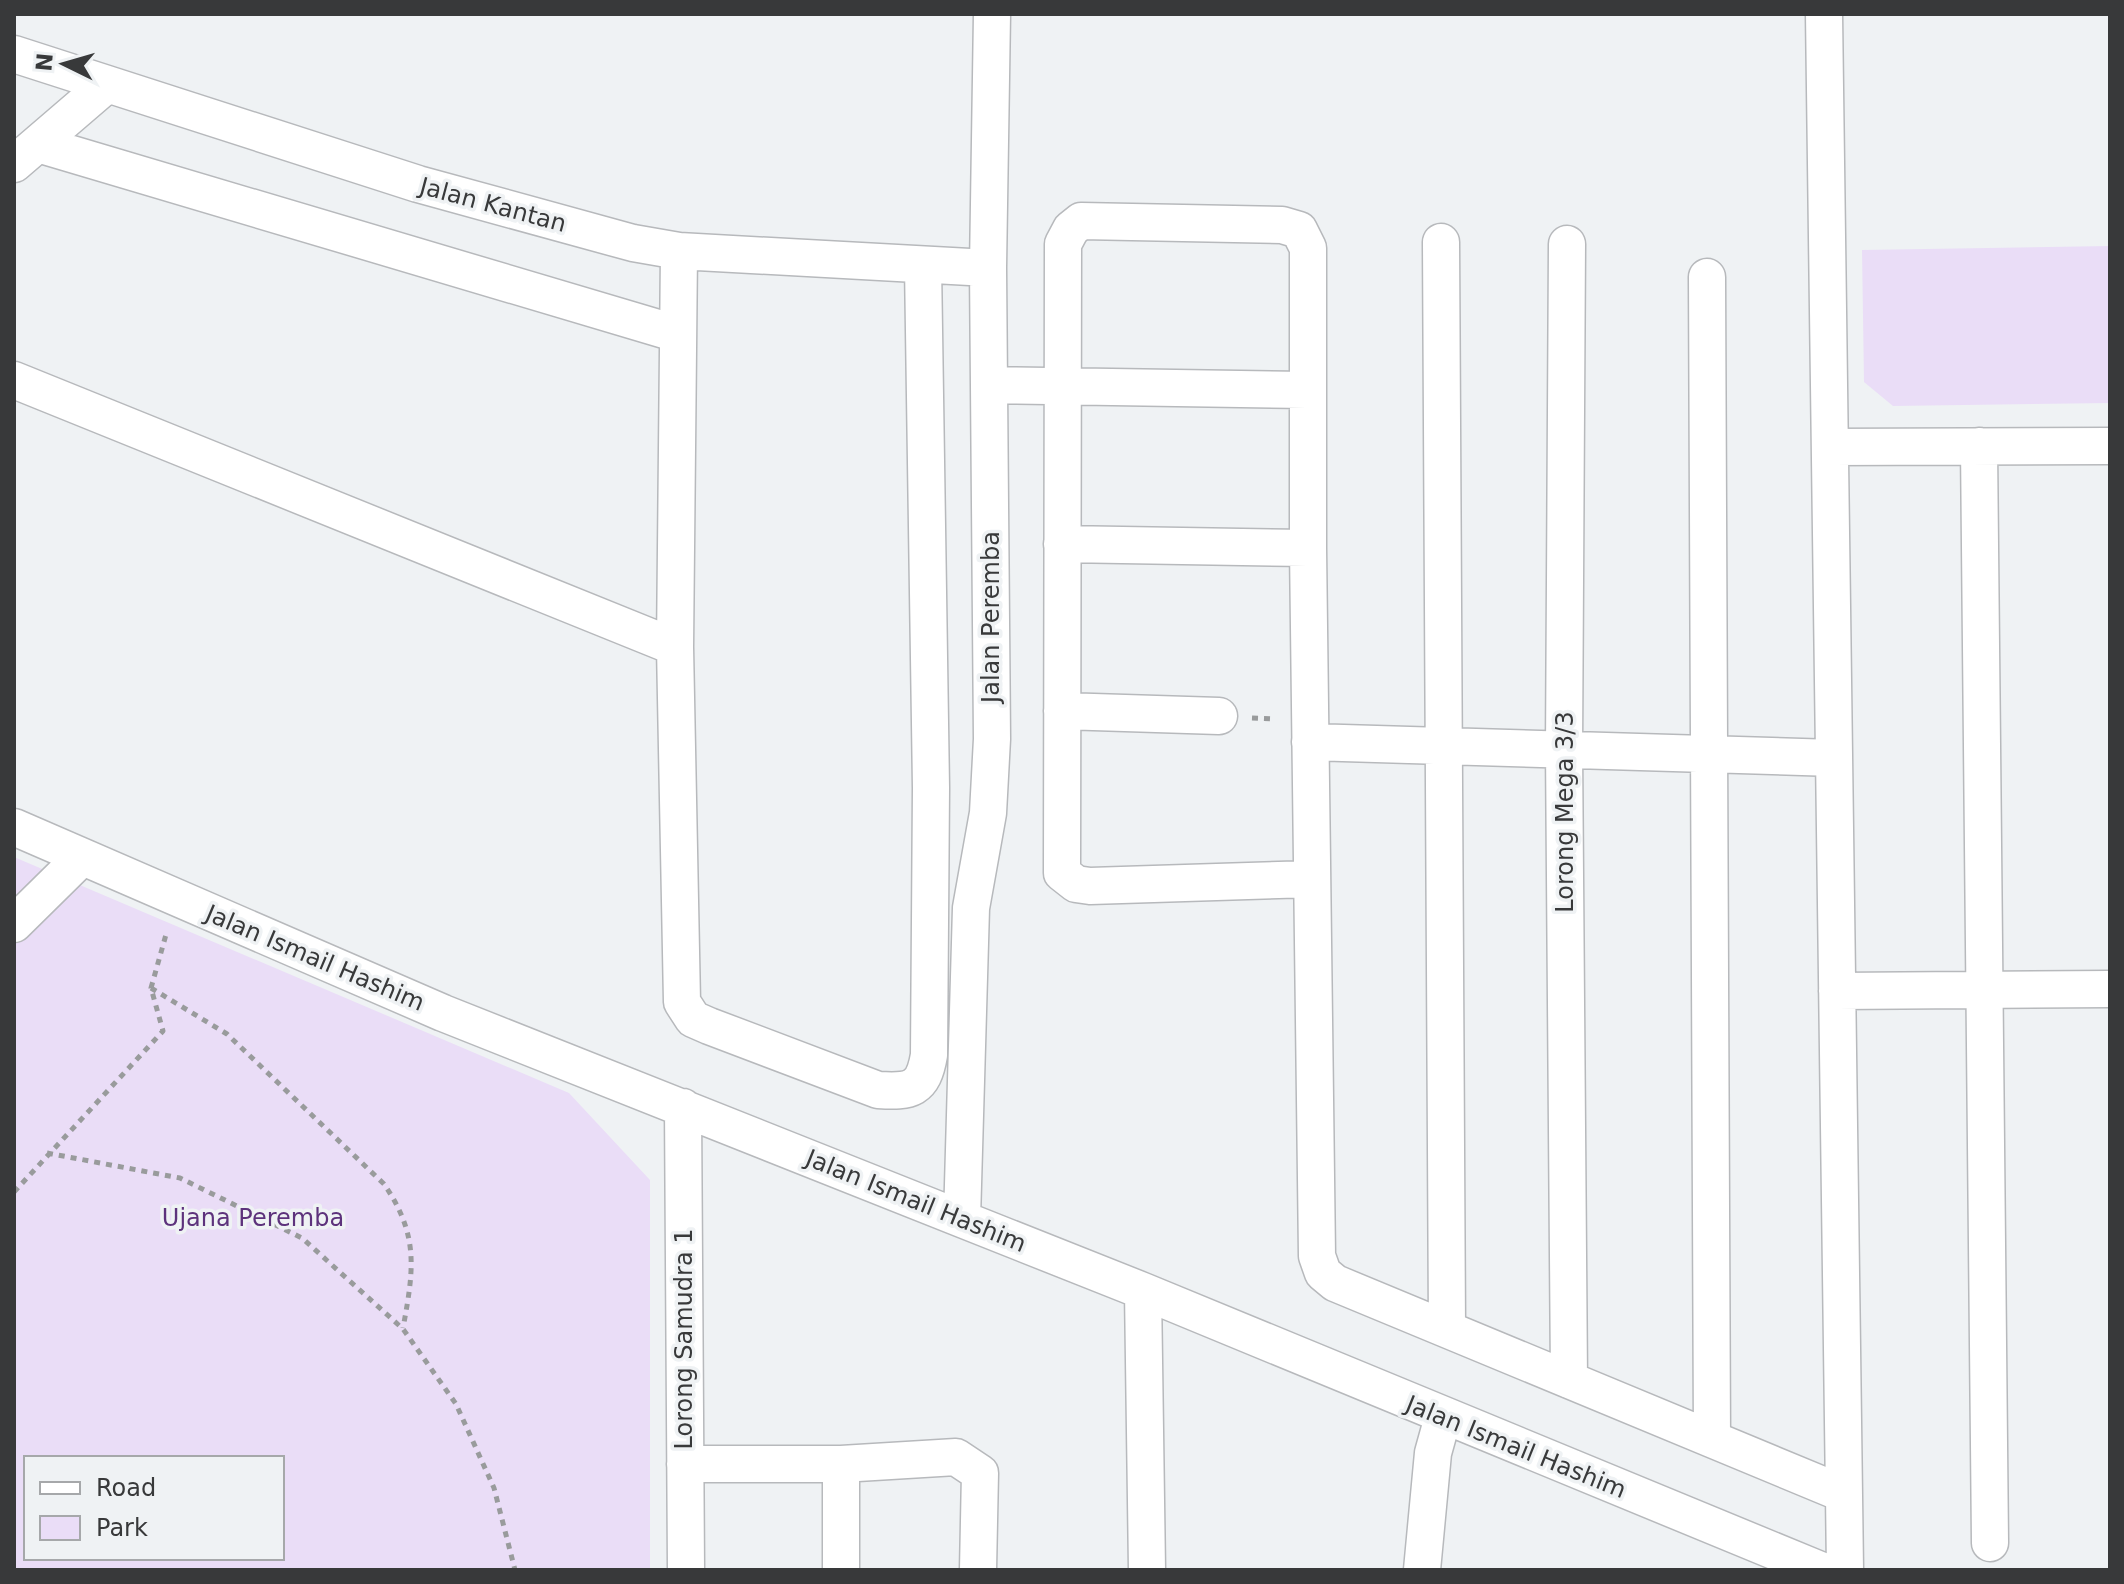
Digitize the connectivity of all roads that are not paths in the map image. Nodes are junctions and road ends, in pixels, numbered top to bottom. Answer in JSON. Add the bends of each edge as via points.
{"nodes":[{"id":1,"x":992,"y":14,"type":"edge"},
{"id":2,"x":1824,"y":14,"type":"edge"},
{"id":3,"x":14,"y":54,"type":"edge"},
{"id":4,"x":106,"y":85,"type":"junction"},
{"id":5,"x":26,"y":154,"type":"edge"},
{"id":6,"x":1441,"y":242,"type":"dead end"},
{"id":7,"x":1567,"y":244,"type":"dead end"},
{"id":8,"x":679,"y":251,"type":"junction"},
{"id":9,"x":923,"y":265,"type":"junction"},
{"id":10,"x":988,"y":268,"type":"junction"},
{"id":11,"x":1707,"y":277,"type":"dead end"},
{"id":12,"x":678,"y":334,"type":"junction"},
{"id":13,"x":14,"y":380,"type":"edge"},
{"id":14,"x":990,"y":385,"type":"junction"},
{"id":15,"x":1063,"y":386,"type":"junction"},
{"id":16,"x":1307,"y":390,"type":"junction"},
{"id":17,"x":1979,"y":446,"type":"junction"},
{"id":18,"x":2110,"y":446,"type":"edge"},
{"id":19,"x":1830,"y":447,"type":"junction"},
{"id":20,"x":1062,"y":544,"type":"junction"},
{"id":21,"x":1308,"y":548,"type":"junction"},
{"id":22,"x":675,"y":647,"type":"junction"},
{"id":23,"x":1062,"y":711,"type":"junction"},
{"id":24,"x":1219,"y":716,"type":"road end"},
{"id":25,"x":1310,"y":731,"type":"junction"},
{"id":26,"x":1441,"y":746,"type":"junction"},
{"id":27,"x":1564,"y":749,"type":"junction"},
{"id":28,"x":1707,"y":754,"type":"junction"},
{"id":29,"x":1834,"y":758,"type":"junction"},
{"id":30,"x":14,"y":827,"type":"edge"},
{"id":31,"x":82,"y":857,"type":"junction"},
{"id":32,"x":1312,"y":879,"type":"junction"},
{"id":33,"x":14,"y":924,"type":"edge"},
{"id":34,"x":2110,"y":989,"type":"edge"},
{"id":35,"x":1985,"y":990,"type":"junction"},
{"id":36,"x":1837,"y":991,"type":"junction"},
{"id":37,"x":683,"y":1107,"type":"junction"},
{"id":38,"x":962,"y":1219,"type":"junction"},
{"id":39,"x":1143,"y":1291,"type":"junction"},
{"id":40,"x":1447,"y":1328,"type":"junction"},
{"id":41,"x":1569,"y":1380,"type":"junction"},
{"id":42,"x":1443,"y":1417,"type":"junction"},
{"id":43,"x":1712,"y":1439,"type":"junction"},
{"id":44,"x":685,"y":1464,"type":"junction"},
{"id":45,"x":841,"y":1464,"type":"junction"},
{"id":46,"x":1844,"y":1494,"type":"junction"},
{"id":47,"x":1990,"y":1543,"type":"dead end"},
{"id":48,"x":1786,"y":1564,"type":"edge"},
{"id":49,"x":686,"y":1570,"type":"edge"},
{"id":50,"x":841,"y":1570,"type":"edge"},
{"id":51,"x":978,"y":1570,"type":"edge"},
{"id":52,"x":1147,"y":1570,"type":"edge"},
{"id":53,"x":1422,"y":1570,"type":"edge"},
{"id":54,"x":1820,"y":1570,"type":"edge"},
{"id":55,"x":1845,"y":1570,"type":"edge"}],
"edges":[{"from":1,"to":10,"type":"street","name":"Jalan Peremba"},
{"from":2,"to":19,"type":"street"},
{"from":3,"to":4,"type":"street","name":"Jalan Kantan"},
{"from":4,"to":5,"type":"street"},
{"from":4,"to":8,"type":"street","name":"Jalan Kantan","via":[[418,184]]},
{"from":5,"to":12,"type":"street"},
{"from":6,"to":26,"type":"street"},
{"from":7,"to":27,"type":"street","name":"Lorong Mega 3/3"},
{"from":8,"to":9,"type":"street","name":"Jalan Kantan"},
{"from":8,"to":12,"type":"street"},
{"from":9,"to":10,"type":"street","name":"Jalan Kantan"},
{"from":9,"to":22,"type":"street","via":[[931,819],[929,1055],[926,1074],[917,1086],[878,1090],[693,1019],[682,1002]]},
{"from":10,"to":14,"type":"street","name":"Jalan Peremba"},
{"from":11,"to":28,"type":"street"},
{"from":12,"to":22,"type":"street"},
{"from":13,"to":22,"type":"street"},
{"from":14,"to":15,"type":"street"},
{"from":14,"to":38,"type":"street","name":"Jalan Peremba","via":[[992,739],[988,813],[971,908]]},
{"from":15,"to":16,"type":"street"},
{"from":15,"to":16,"type":"street","via":[[1063,244],[1081,221],[1282,225],[1299,230],[1308,248]]},
{"from":15,"to":20,"type":"street"},
{"from":16,"to":21,"type":"street"},
{"from":17,"to":18,"type":"street"},
{"from":17,"to":19,"type":"street"},
{"from":17,"to":35,"type":"street"},
{"from":19,"to":29,"type":"street"},
{"from":20,"to":21,"type":"street"},
{"from":20,"to":23,"type":"street"},
{"from":21,"to":25,"type":"street"},
{"from":23,"to":24,"type":"street"},
{"from":23,"to":32,"type":"street","via":[[1062,873],[1076,884]]},
{"from":25,"to":26,"type":"street"},
{"from":25,"to":32,"type":"street"},
{"from":26,"to":27,"type":"street"},
{"from":26,"to":40,"type":"street"},
{"from":27,"to":28,"type":"street"},
{"from":27,"to":41,"type":"street","name":"Lorong Mega 3/3"},
{"from":28,"to":29,"type":"street"},
{"from":28,"to":43,"type":"street"},
{"from":29,"to":36,"type":"street"},
{"from":30,"to":31,"type":"street","name":"Jalan Ismail Hashim"},
{"from":31,"to":33,"type":"street"},
{"from":31,"to":37,"type":"street","name":"Jalan Ismail Hashim","via":[[443,1013]]},
{"from":32,"to":40,"type":"street","via":[[1317,1256],[1323,1273],[1335,1283]]},
{"from":34,"to":35,"type":"street"},
{"from":35,"to":36,"type":"street"},
{"from":35,"to":47,"type":"street"},
{"from":36,"to":46,"type":"street"},
{"from":37,"to":38,"type":"street","name":"Jalan Ismail Hashim"},
{"from":37,"to":44,"type":"street","name":"Lorong Samudra 1"},
{"from":38,"to":39,"type":"street","name":"Jalan Ismail Hashim"},
{"from":39,"to":42,"type":"street","name":"Jalan Ismail Hashim"},
{"from":39,"to":52,"type":"street"},
{"from":40,"to":41,"type":"street"},
{"from":41,"to":43,"type":"street"},
{"from":42,"to":48,"type":"street","name":"Jalan Ismail Hashim"},
{"from":42,"to":53,"type":"street","via":[[1429,1483]]},
{"from":43,"to":46,"type":"street"},
{"from":44,"to":45,"type":"street"},
{"from":44,"to":49,"type":"street","name":"Lorong Samudra 1"},
{"from":45,"to":50,"type":"street"},
{"from":45,"to":51,"type":"street","via":[[956,1457],[970,1464],[980,1473]]},
{"from":46,"to":55,"type":"street"},
{"from":48,"to":54,"type":"street","name":"Jalan Ismail Hashim"}]}
